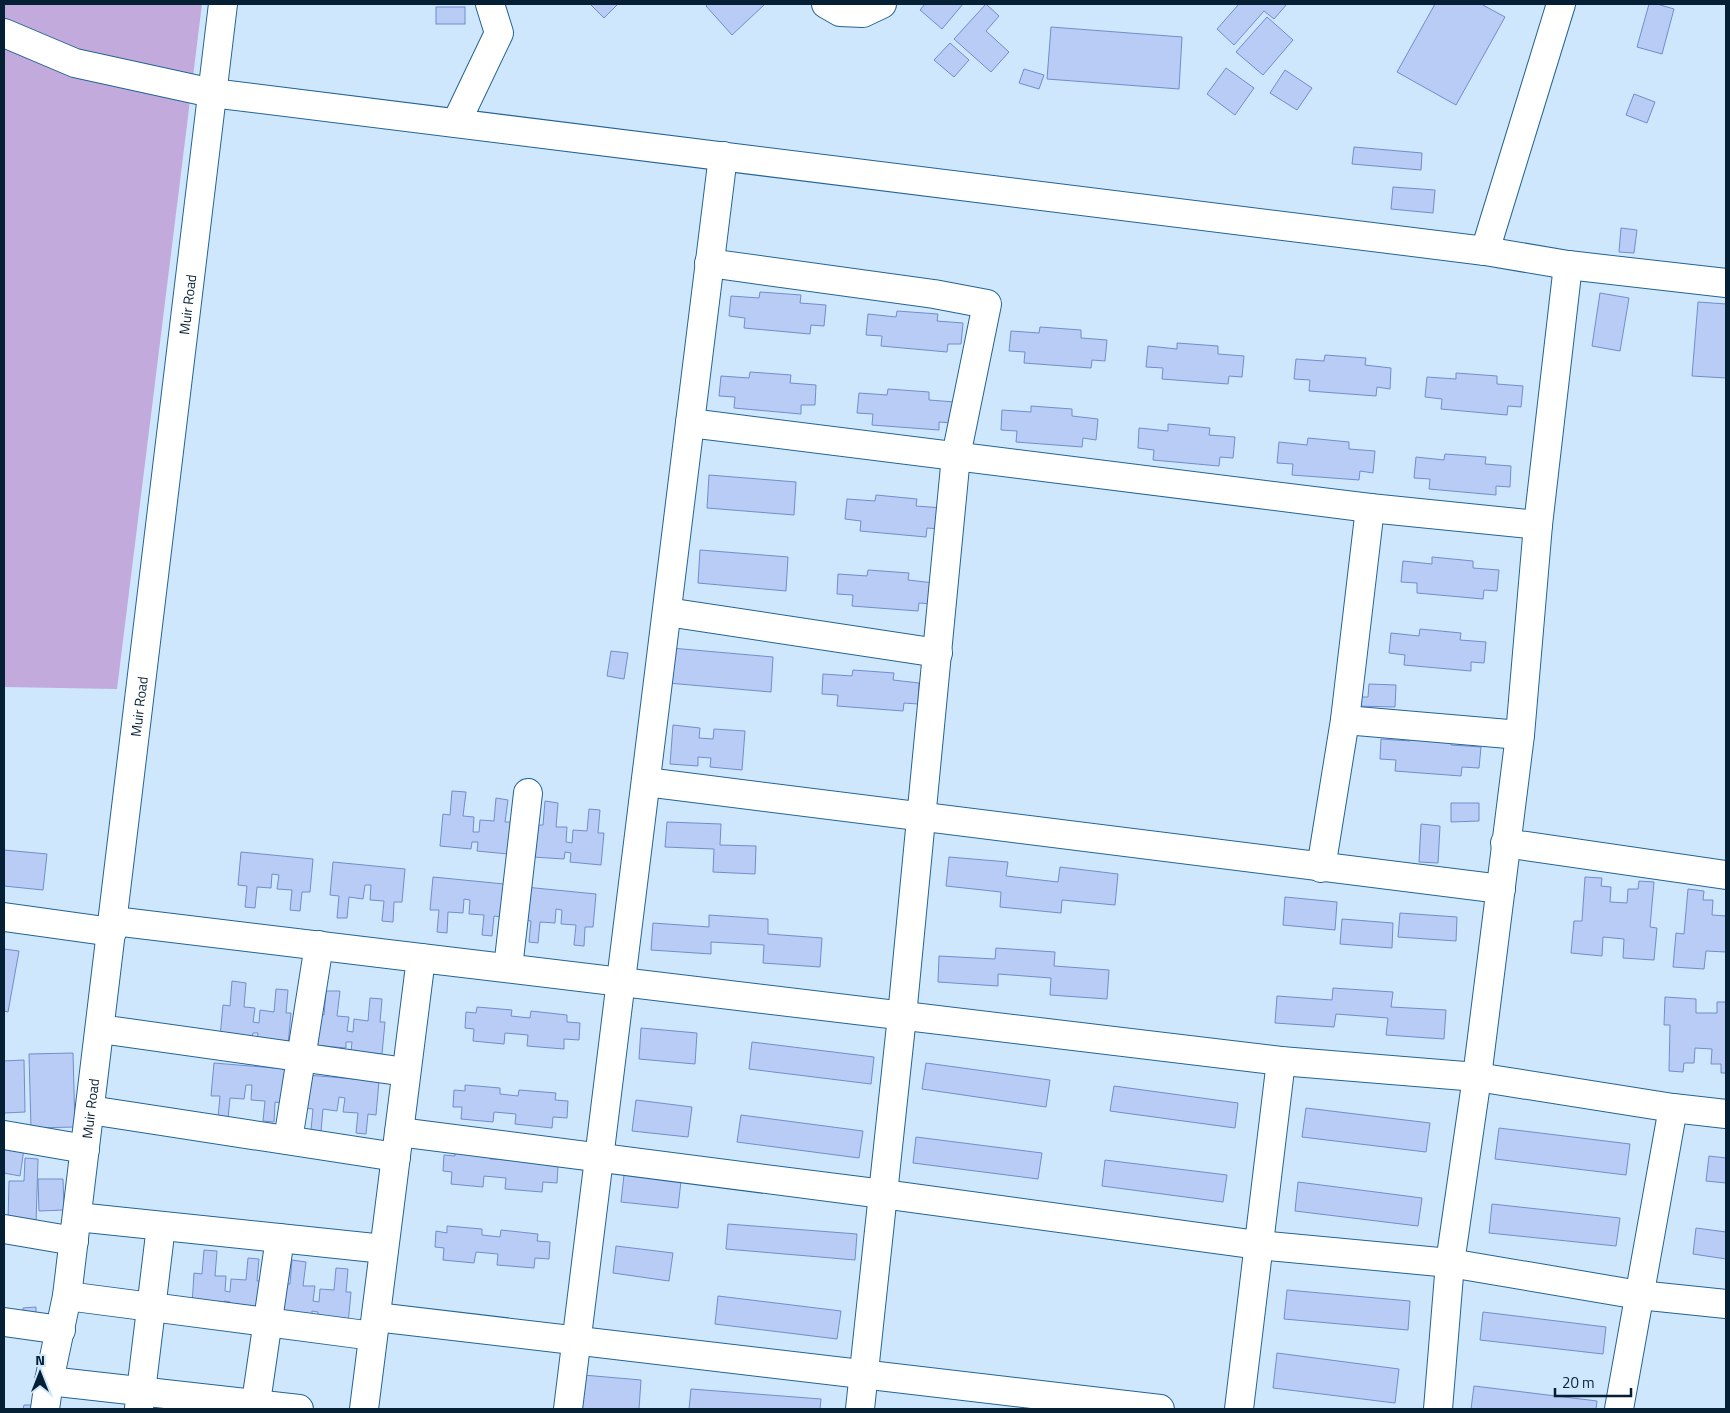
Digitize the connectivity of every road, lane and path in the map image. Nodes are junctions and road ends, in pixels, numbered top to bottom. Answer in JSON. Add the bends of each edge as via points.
{"nodes":[{"id":1,"x":222,"y":4,"type":"edge"},
{"id":2,"x":490,"y":4,"type":"edge"},
{"id":3,"x":826,"y":4,"type":"edge"},
{"id":4,"x":882,"y":4,"type":"edge"},
{"id":5,"x":1561,"y":4,"type":"edge"},
{"id":6,"x":4,"y":33,"type":"edge"},
{"id":7,"x":212,"y":93,"type":"junction"},
{"id":8,"x":456,"y":123,"type":"junction"},
{"id":9,"x":723,"y":156,"type":"junction"},
{"id":10,"x":1485,"y":251,"type":"junction"},
{"id":11,"x":710,"y":263,"type":"junction"},
{"id":12,"x":1568,"y":265,"type":"junction"},
{"id":13,"x":1726,"y":283,"type":"edge"},
{"id":14,"x":690,"y":423,"type":"junction"},
{"id":15,"x":956,"y":456,"type":"junction"},
{"id":16,"x":1370,"y":508,"type":"junction"},
{"id":17,"x":1538,"y":525,"type":"junction"},
{"id":18,"x":667,"y":612,"type":"junction"},
{"id":19,"x":938,"y":653,"type":"junction"},
{"id":20,"x":1345,"y":720,"type":"junction"},
{"id":21,"x":1520,"y":735,"type":"junction"},
{"id":22,"x":646,"y":782,"type":"junction"},
{"id":23,"x":528,"y":793,"type":"dead end"},
{"id":24,"x":922,"y":816,"type":"junction"},
{"id":25,"x":1505,"y":844,"type":"junction"},
{"id":26,"x":1321,"y":868,"type":"junction"},
{"id":27,"x":1726,"y":875,"type":"edge"},
{"id":28,"x":1501,"y":889,"type":"junction"},
{"id":29,"x":4,"y":917,"type":"edge"},
{"id":30,"x":113,"y":926,"type":"junction"},
{"id":31,"x":319,"y":946,"type":"junction"},
{"id":32,"x":421,"y":958,"type":"junction"},
{"id":33,"x":508,"y":968,"type":"junction"},
{"id":34,"x":622,"y":981,"type":"junction"},
{"id":35,"x":902,"y":1016,"type":"junction"},
{"id":36,"x":100,"y":1028,"type":"junction"},
{"id":37,"x":301,"y":1058,"type":"junction"},
{"id":38,"x":1281,"y":1061,"type":"junction"},
{"id":39,"x":406,"y":1072,"type":"junction"},
{"id":40,"x":1477,"y":1077,"type":"junction"},
{"id":41,"x":1673,"y":1108,"type":"junction"},
{"id":42,"x":90,"y":1110,"type":"junction"},
{"id":43,"x":1726,"y":1114,"type":"edge"},
{"id":44,"x":4,"y":1135,"type":"edge"},
{"id":45,"x":288,"y":1140,"type":"junction"},
{"id":46,"x":397,"y":1144,"type":"junction"},
{"id":47,"x":85,"y":1149,"type":"junction"},
{"id":48,"x":599,"y":1158,"type":"junction"},
{"id":49,"x":883,"y":1194,"type":"junction"},
{"id":50,"x":161,"y":1226,"type":"junction"},
{"id":51,"x":4,"y":1229,"type":"edge"},
{"id":52,"x":75,"y":1229,"type":"junction"},
{"id":53,"x":280,"y":1238,"type":"junction"},
{"id":54,"x":1258,"y":1245,"type":"junction"},
{"id":55,"x":384,"y":1248,"type":"junction"},
{"id":56,"x":1450,"y":1263,"type":"junction"},
{"id":57,"x":1639,"y":1294,"type":"junction"},
{"id":58,"x":67,"y":1296,"type":"junction"},
{"id":59,"x":1726,"y":1304,"type":"edge"},
{"id":60,"x":151,"y":1307,"type":"junction"},
{"id":61,"x":4,"y":1322,"type":"edge"},
{"id":62,"x":268,"y":1322,"type":"junction"},
{"id":63,"x":375,"y":1326,"type":"junction"},
{"id":64,"x":61,"y":1330,"type":"junction"},
{"id":65,"x":577,"y":1340,"type":"junction"},
{"id":66,"x":864,"y":1375,"type":"junction"},
{"id":67,"x":48,"y":1381,"type":"junction"},
{"id":68,"x":140,"y":1400,"type":"edge"},
{"id":69,"x":256,"y":1407,"type":"edge"},
{"id":70,"x":45,"y":1409,"type":"edge"},
{"id":71,"x":299,"y":1409,"type":"edge"},
{"id":72,"x":364,"y":1409,"type":"edge"},
{"id":73,"x":568,"y":1409,"type":"edge"},
{"id":74,"x":860,"y":1409,"type":"edge"},
{"id":75,"x":1160,"y":1409,"type":"edge"},
{"id":76,"x":1239,"y":1409,"type":"edge"},
{"id":77,"x":1438,"y":1409,"type":"edge"},
{"id":78,"x":1619,"y":1409,"type":"edge"}],
"edges":[{"from":1,"to":7,"type":"street","name":"Muir Road"},
{"from":2,"to":8,"type":"street","via":[[499,33]]},
{"from":3,"to":4,"type":"street","via":[[840,12],[863,14]]},
{"from":5,"to":10,"type":"street"},
{"from":6,"to":7,"type":"street","via":[[75,63]]},
{"from":7,"to":8,"type":"street"},
{"from":7,"to":30,"type":"street","name":"Muir Road"},
{"from":8,"to":9,"type":"street"},
{"from":9,"to":10,"type":"street"},
{"from":9,"to":11,"type":"street"},
{"from":10,"to":12,"type":"street"},
{"from":11,"to":14,"type":"street"},
{"from":11,"to":15,"type":"street","via":[[987,304]]},
{"from":12,"to":13,"type":"street"},
{"from":12,"to":17,"type":"street"},
{"from":14,"to":15,"type":"street"},
{"from":14,"to":18,"type":"street"},
{"from":15,"to":16,"type":"street"},
{"from":15,"to":19,"type":"street"},
{"from":16,"to":17,"type":"street"},
{"from":16,"to":20,"type":"street"},
{"from":17,"to":21,"type":"street"},
{"from":18,"to":19,"type":"street"},
{"from":18,"to":22,"type":"street"},
{"from":19,"to":24,"type":"street"},
{"from":20,"to":21,"type":"street"},
{"from":20,"to":26,"type":"street"},
{"from":21,"to":25,"type":"street"},
{"from":22,"to":24,"type":"street"},
{"from":22,"to":34,"type":"street"},
{"from":23,"to":33,"type":"street"},
{"from":24,"to":26,"type":"street"},
{"from":24,"to":35,"type":"street"},
{"from":25,"to":27,"type":"street"},
{"from":25,"to":28,"type":"street"},
{"from":26,"to":28,"type":"street"},
{"from":28,"to":40,"type":"street"},
{"from":29,"to":30,"type":"street"},
{"from":30,"to":31,"type":"street"},
{"from":30,"to":36,"type":"street","name":"Muir Road"},
{"from":31,"to":32,"type":"street"},
{"from":31,"to":37,"type":"street"},
{"from":32,"to":33,"type":"street"},
{"from":32,"to":39,"type":"street"},
{"from":33,"to":34,"type":"street"},
{"from":34,"to":35,"type":"street"},
{"from":34,"to":48,"type":"street"},
{"from":35,"to":38,"type":"street"},
{"from":35,"to":49,"type":"street"},
{"from":36,"to":37,"type":"street"},
{"from":36,"to":42,"type":"street","name":"Muir Road"},
{"from":37,"to":39,"type":"street"},
{"from":37,"to":45,"type":"street"},
{"from":38,"to":40,"type":"street"},
{"from":38,"to":54,"type":"street"},
{"from":39,"to":46,"type":"street"},
{"from":40,"to":41,"type":"street"},
{"from":40,"to":56,"type":"street"},
{"from":41,"to":43,"type":"street"},
{"from":41,"to":57,"type":"street"},
{"from":42,"to":45,"type":"street"},
{"from":42,"to":47,"type":"street","name":"Muir Road"},
{"from":44,"to":47,"type":"street"},
{"from":45,"to":46,"type":"street"},
{"from":46,"to":48,"type":"street"},
{"from":46,"to":55,"type":"street"},
{"from":47,"to":52,"type":"street","name":"Muir Road"},
{"from":48,"to":49,"type":"street"},
{"from":48,"to":65,"type":"street"},
{"from":49,"to":54,"type":"street"},
{"from":49,"to":66,"type":"street"},
{"from":50,"to":52,"type":"street"},
{"from":50,"to":53,"type":"street"},
{"from":50,"to":60,"type":"street"},
{"from":51,"to":52,"type":"street"},
{"from":52,"to":58,"type":"street","name":"Muir Road"},
{"from":53,"to":55,"type":"street"},
{"from":53,"to":62,"type":"street"},
{"from":54,"to":56,"type":"street"},
{"from":54,"to":76,"type":"street"},
{"from":55,"to":63,"type":"street"},
{"from":56,"to":57,"type":"street"},
{"from":56,"to":77,"type":"street"},
{"from":57,"to":59,"type":"street"},
{"from":57,"to":78,"type":"street"},
{"from":58,"to":60,"type":"street"},
{"from":58,"to":64,"type":"street","name":"Muir Road"},
{"from":60,"to":62,"type":"street"},
{"from":60,"to":68,"type":"street"},
{"from":61,"to":64,"type":"street"},
{"from":62,"to":63,"type":"street"},
{"from":62,"to":69,"type":"street"},
{"from":63,"to":65,"type":"street"},
{"from":63,"to":72,"type":"street"},
{"from":64,"to":67,"type":"street","name":"Muir Road"},
{"from":65,"to":66,"type":"street"},
{"from":65,"to":73,"type":"street"},
{"from":66,"to":74,"type":"street"},
{"from":66,"to":75,"type":"street"},
{"from":67,"to":68,"type":"street"},
{"from":67,"to":70,"type":"street","name":"Muir Road"},
{"from":68,"to":69,"type":"street"},
{"from":69,"to":71,"type":"street"}]}
